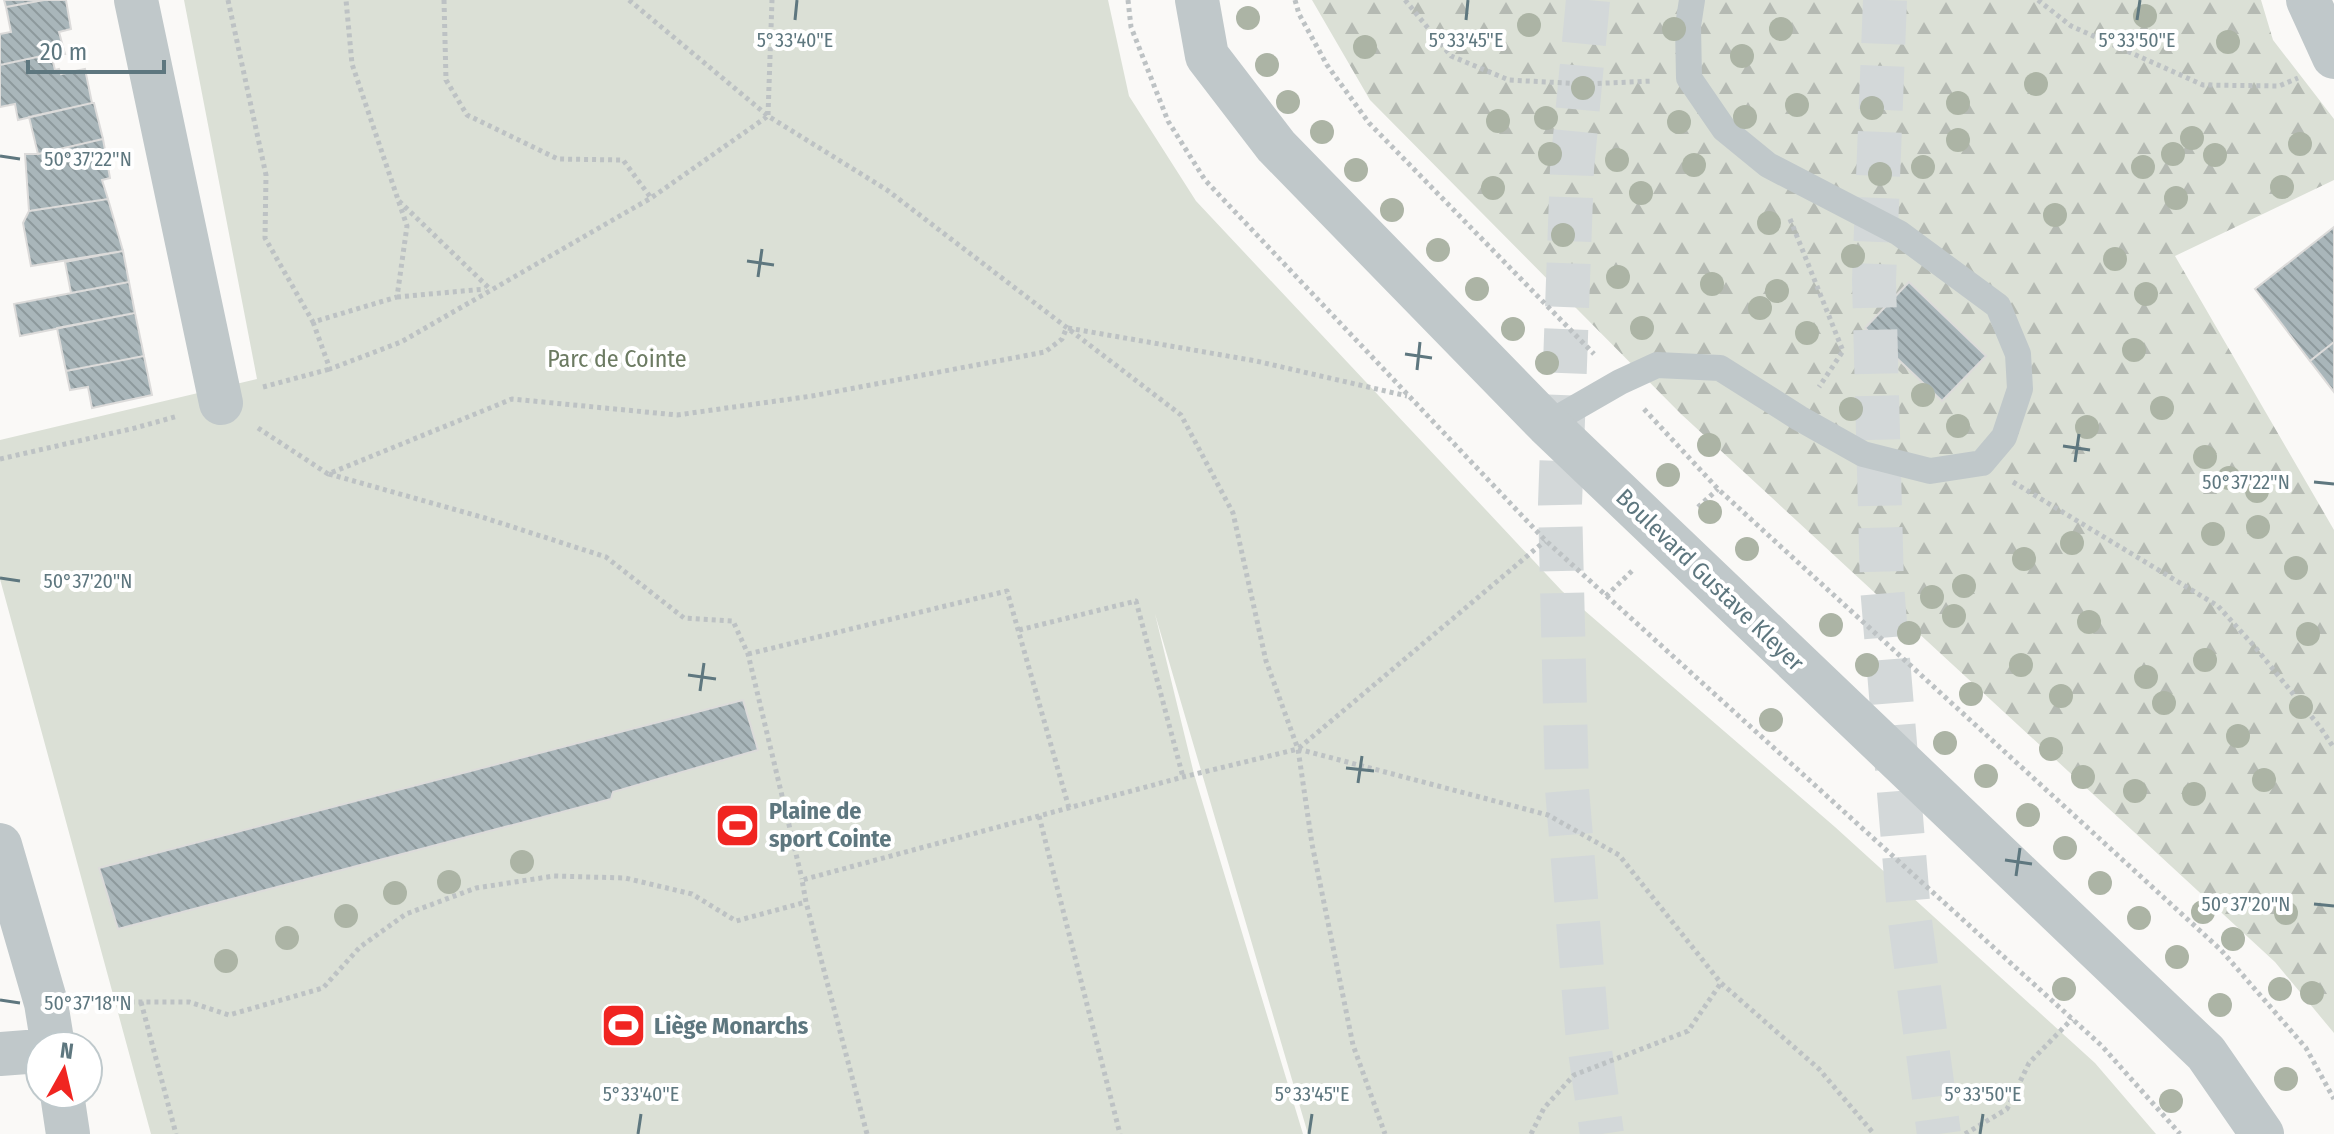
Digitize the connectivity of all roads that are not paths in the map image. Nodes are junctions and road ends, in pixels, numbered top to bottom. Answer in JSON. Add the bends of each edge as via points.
{"nodes":[{"id":1,"x":136,"y":0,"type":"edge"},
{"id":2,"x":1197,"y":0,"type":"edge"},
{"id":3,"x":1692,"y":0,"type":"edge"},
{"id":4,"x":2308,"y":0,"type":"edge"},
{"id":5,"x":2320,"y":66,"type":"edge"},
{"id":6,"x":240,"y":396,"type":"road end"},
{"id":7,"x":1547,"y":424,"type":"junction"},
{"id":8,"x":0,"y":845,"type":"edge"},
{"id":9,"x":50,"y":1030,"type":"edge"},
{"id":10,"x":24,"y":1052,"type":"edge"},
{"id":11,"x":0,"y":1054,"type":"edge"},
{"id":12,"x":64,"y":1110,"type":"edge"},
{"id":13,"x":68,"y":1134,"type":"edge"},
{"id":14,"x":2262,"y":1134,"type":"edge"}],
"edges":[{"from":1,"to":6,"type":"street"},
{"from":2,"to":7,"type":"street","name":"Boulevard Gustave Kleyer","via":[[1207,56],[1276,146]]},
{"from":3,"to":7,"type":"lane","via":[[1689,78],[1724,129],[1768,165],[1899,233],[1998,306],[2018,354],[2020,389],[2004,437],[1982,463],[1930,471],[1863,454],[1720,368],[1657,365]]},
{"from":4,"to":5,"type":"street"},
{"from":7,"to":14,"type":"street","name":"Boulevard Gustave Kleyer","via":[[2206,1053]]},
{"from":8,"to":9,"type":"street"},
{"from":10,"to":11,"type":"street"},
{"from":12,"to":13,"type":"street"}]}
